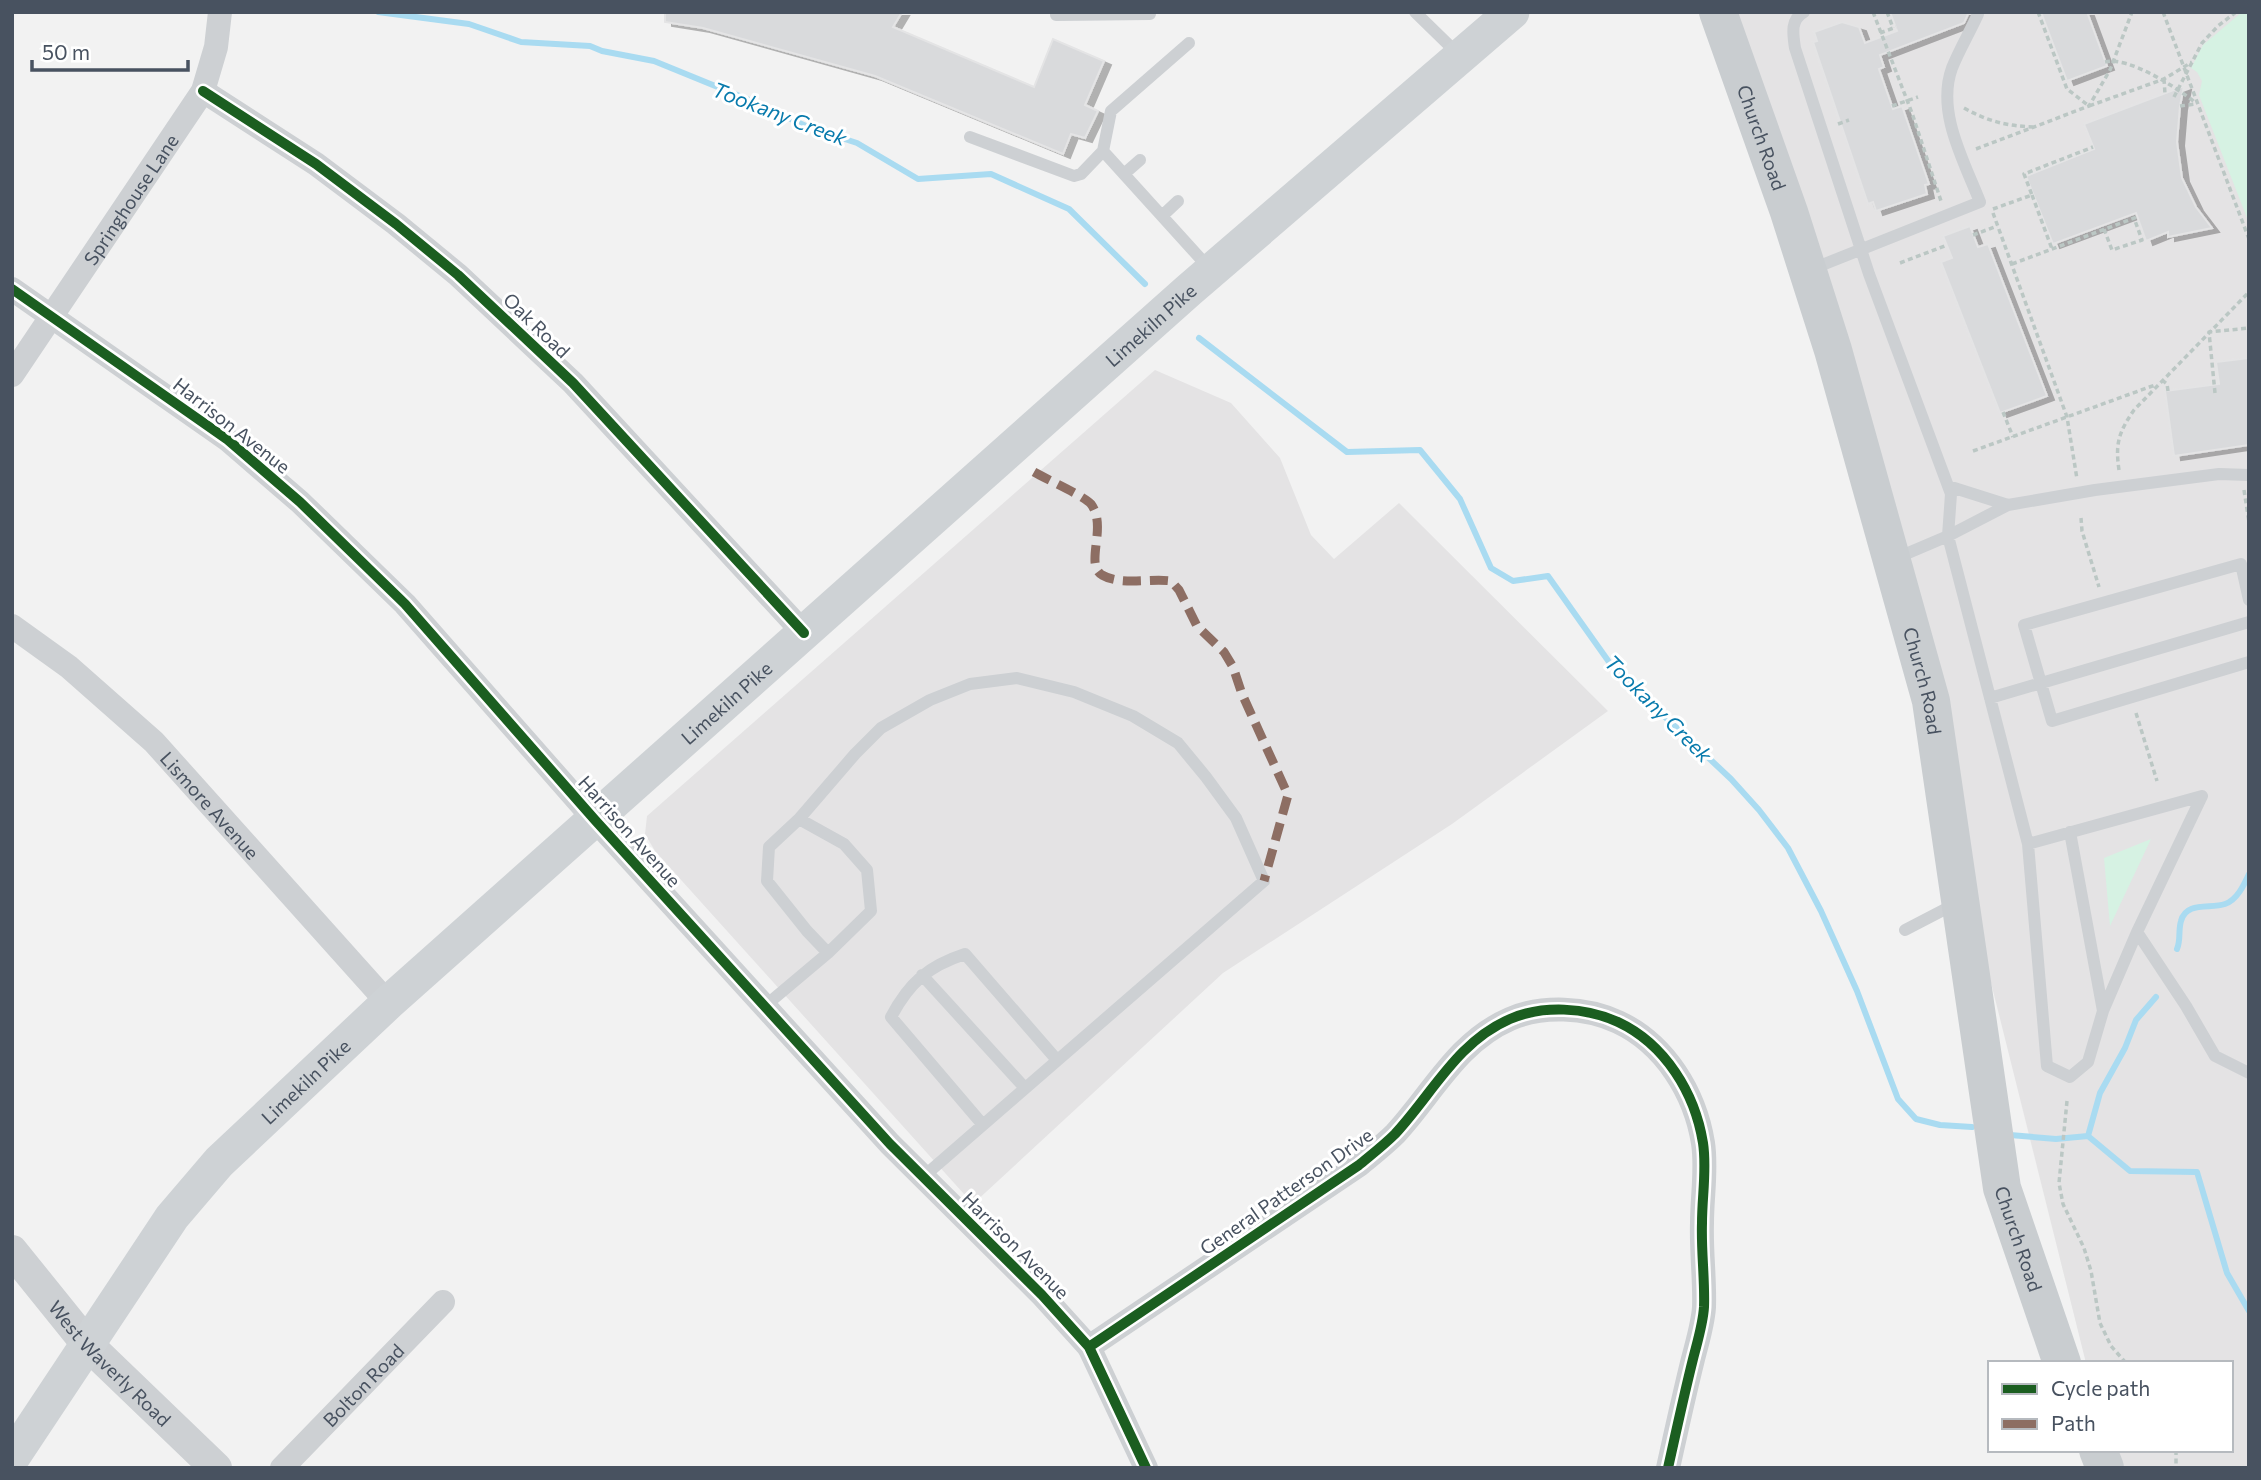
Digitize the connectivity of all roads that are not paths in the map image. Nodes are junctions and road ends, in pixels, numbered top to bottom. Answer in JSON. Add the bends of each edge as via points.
{"nodes":[{"id":1,"x":220,"y":12,"type":"edge"},
{"id":2,"x":1056,"y":12,"type":"edge"},
{"id":3,"x":1149,"y":12,"type":"edge"},
{"id":4,"x":1415,"y":12,"type":"edge"},
{"id":5,"x":1512,"y":12,"type":"edge"},
{"id":6,"x":1718,"y":12,"type":"edge"},
{"id":7,"x":1804,"y":12,"type":"edge"},
{"id":8,"x":1978,"y":14,"type":"dead end"},
{"id":9,"x":1189,"y":43,"type":"dead end"},
{"id":10,"x":1461,"y":57,"type":"junction"},
{"id":11,"x":203,"y":91,"type":"junction"},
{"id":12,"x":970,"y":137,"type":"dead end"},
{"id":13,"x":1103,"y":151,"type":"junction"},
{"id":14,"x":1140,"y":160,"type":"dead end"},
{"id":15,"x":1124,"y":174,"type":"junction"},
{"id":16,"x":1178,"y":201,"type":"dead end"},
{"id":17,"x":1162,"y":216,"type":"junction"},
{"id":18,"x":1861,"y":251,"type":"junction"},
{"id":19,"x":1212,"y":271,"type":"junction"},
{"id":20,"x":1808,"y":271,"type":"junction"},
{"id":21,"x":12,"y":289,"type":"edge"},
{"id":22,"x":53,"y":316,"type":"junction"},
{"id":23,"x":12,"y":375,"type":"edge"},
{"id":24,"x":2249,"y":475,"type":"edge"},
{"id":25,"x":1948,"y":485,"type":"junction"},
{"id":26,"x":2008,"y":506,"type":"junction"},
{"id":27,"x":1948,"y":536,"type":"junction"},
{"id":28,"x":1892,"y":560,"type":"junction"},
{"id":29,"x":2245,"y":564,"type":"edge"},
{"id":30,"x":2249,"y":600,"type":"edge"},
{"id":31,"x":2249,"y":622,"type":"edge"},
{"id":32,"x":12,"y":626,"type":"edge"},
{"id":33,"x":804,"y":633,"type":"junction"},
{"id":34,"x":2249,"y":662,"type":"edge"},
{"id":35,"x":2040,"y":683,"type":"junction"},
{"id":36,"x":1990,"y":698,"type":"junction"},
{"id":37,"x":799,"y":819,"type":"junction"},
{"id":38,"x":595,"y":820,"type":"junction"},
{"id":39,"x":2070,"y":832,"type":"junction"},
{"id":40,"x":2028,"y":844,"type":"junction"},
{"id":41,"x":1960,"y":901,"type":"junction"},
{"id":42,"x":1905,"y":930,"type":"dead end"},
{"id":43,"x":2137,"y":932,"type":"junction"},
{"id":44,"x":828,"y":953,"type":"junction"},
{"id":45,"x":922,"y":975,"type":"junction"},
{"id":46,"x":388,"y":1003,"type":"junction"},
{"id":47,"x":765,"y":1006,"type":"junction"},
{"id":48,"x":2103,"y":1011,"type":"junction"},
{"id":49,"x":1058,"y":1060,"type":"junction"},
{"id":50,"x":2249,"y":1073,"type":"edge"},
{"id":51,"x":1025,"y":1088,"type":"junction"},
{"id":52,"x":983,"y":1125,"type":"junction"},
{"id":53,"x":923,"y":1177,"type":"junction"},
{"id":54,"x":12,"y":1251,"type":"edge"},
{"id":55,"x":443,"y":1302,"type":"dead end"},
{"id":56,"x":87,"y":1344,"type":"junction"},
{"id":57,"x":1089,"y":1347,"type":"junction"},
{"id":58,"x":2061,"y":1361,"type":"edge"},
{"id":59,"x":13,"y":1457,"type":"edge"},
{"id":60,"x":216,"y":1468,"type":"edge"},
{"id":61,"x":282,"y":1468,"type":"edge"},
{"id":62,"x":1146,"y":1468,"type":"edge"},
{"id":63,"x":1668,"y":1468,"type":"edge"}],
"edges":[{"from":1,"to":11,"type":"street","name":"Springhouse Lane"},
{"from":2,"to":3,"type":"lane"},
{"from":4,"to":10,"type":"lane"},
{"from":5,"to":10,"type":"main road","name":"Limekiln Pike"},
{"from":6,"to":20,"type":"main road","name":"Church Road"},
{"from":7,"to":18,"type":"lane","via":[[1797,16],[1793,28],[1795,48]]},
{"from":8,"to":18,"type":"lane","via":[[1952,69],[1947,99],[1980,202]]},
{"from":9,"to":13,"type":"lane","via":[[1111,111]]},
{"from":10,"to":19,"type":"main road","name":"Limekiln Pike"},
{"from":11,"to":22,"type":"street","name":"Springhouse Lane"},
{"from":11,"to":33,"type":"street","name":"Oak Road","via":[[316,164],[458,275],[572,383]]},
{"from":12,"to":13,"type":"lane","via":[[1074,176]]},
{"from":13,"to":15,"type":"lane"},
{"from":14,"to":15,"type":"lane"},
{"from":15,"to":17,"type":"lane"},
{"from":16,"to":17,"type":"lane"},
{"from":17,"to":19,"type":"lane"},
{"from":18,"to":20,"type":"lane"},
{"from":18,"to":25,"type":"lane"},
{"from":19,"to":33,"type":"main road","name":"Limekiln Pike"},
{"from":20,"to":28,"type":"main road","name":"Church Road"},
{"from":21,"to":22,"type":"street","name":"Harrison Avenue"},
{"from":22,"to":23,"type":"street","name":"Springhouse Lane"},
{"from":22,"to":38,"type":"street","name":"Harrison Avenue","via":[[228,440],[300,502],[405,604]]},
{"from":24,"to":26,"type":"lane","via":[[2219,474]]},
{"from":25,"to":26,"type":"lane"},
{"from":25,"to":27,"type":"lane"},
{"from":26,"to":27,"type":"lane"},
{"from":27,"to":28,"type":"lane"},
{"from":27,"to":36,"type":"lane"},
{"from":28,"to":41,"type":"main road","name":"Church Road","via":[[1931,701]]},
{"from":29,"to":30,"type":"lane"},
{"from":29,"to":35,"type":"lane","via":[[2024,625]]},
{"from":31,"to":35,"type":"lane"},
{"from":32,"to":46,"type":"street","name":"Lismore Avenue","via":[[69,667],[154,742]]},
{"from":33,"to":38,"type":"main road","name":"Limekiln Pike"},
{"from":34,"to":35,"type":"lane","via":[[2052,721]]},
{"from":35,"to":36,"type":"lane"},
{"from":36,"to":40,"type":"lane"},
{"from":37,"to":44,"type":"lane","via":[[769,847],[767,881]]},
{"from":37,"to":44,"type":"lane","via":[[844,844],[867,870],[871,911]]},
{"from":37,"to":49,"type":"lane","via":[[881,728],[970,684],[1017,678],[1074,692],[1133,716],[1178,743],[1236,818],[1264,881]]},
{"from":38,"to":46,"type":"main road","name":"Limekiln Pike"},
{"from":38,"to":47,"type":"street","name":"Harrison Avenue"},
{"from":39,"to":40,"type":"lane"},
{"from":39,"to":43,"type":"lane","via":[[2202,796]]},
{"from":39,"to":48,"type":"lane"},
{"from":40,"to":48,"type":"lane","via":[[2047,1066],[2070,1077],[2088,1062]]},
{"from":41,"to":42,"type":"lane"},
{"from":41,"to":58,"type":"main road","name":"Church Road","via":[[2001,1188]]},
{"from":43,"to":48,"type":"lane"},
{"from":43,"to":50,"type":"lane","via":[[2215,1056]]},
{"from":44,"to":47,"type":"lane"},
{"from":45,"to":49,"type":"lane","via":[[965,954]]},
{"from":45,"to":51,"type":"lane"},
{"from":45,"to":52,"type":"lane","via":[[903,993],[891,1017]]},
{"from":46,"to":56,"type":"main road","name":"Limekiln Pike","via":[[207,1176],[172,1217]]},
{"from":47,"to":53,"type":"street","name":"Harrison Avenue"},
{"from":49,"to":51,"type":"lane"},
{"from":51,"to":52,"type":"lane"},
{"from":52,"to":53,"type":"lane"},
{"from":53,"to":57,"type":"street","name":"Harrison Avenue"},
{"from":54,"to":56,"type":"street","name":"West Waverly Road"},
{"from":55,"to":61,"type":"street","name":"Bolton Road"},
{"from":56,"to":59,"type":"main road","name":"Limekiln Pike"},
{"from":56,"to":60,"type":"street","name":"West Waverly Road"},
{"from":57,"to":62,"type":"street","name":"Harrison Avenue"},
{"from":57,"to":63,"type":"street","name":"General Patterson Drive","via":[[1359,1165],[1395,1134],[1473,1040],[1511,1018],[1533,1012],[1554,1009],[1592,1014],[1631,1028],[1664,1056],[1694,1108],[1703,1144],[1704,1310]]}]}
